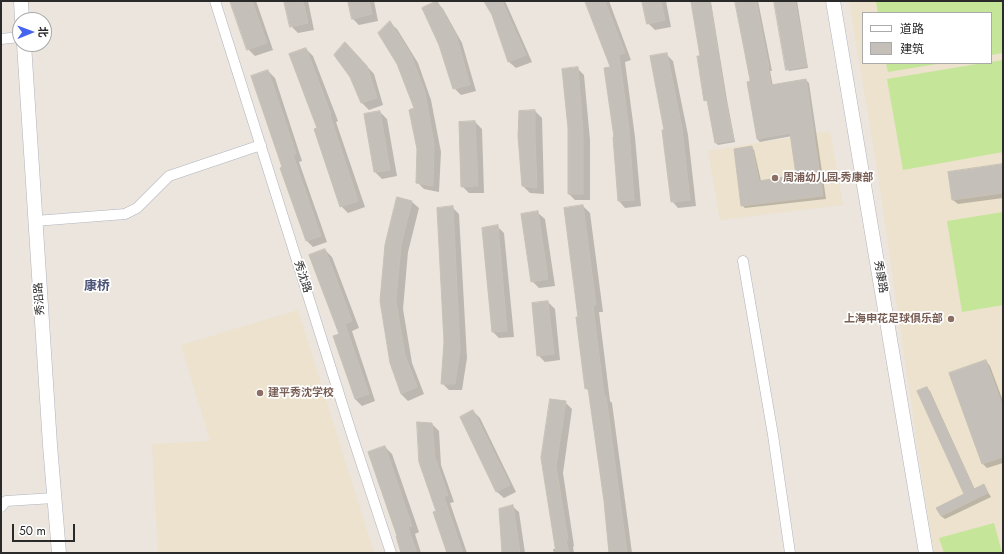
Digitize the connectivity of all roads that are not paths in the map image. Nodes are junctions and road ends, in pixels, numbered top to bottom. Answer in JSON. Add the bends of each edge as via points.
{"nodes":[{"id":1,"x":21,"y":1,"type":"edge"},
{"id":2,"x":215,"y":1,"type":"edge"},
{"id":3,"x":833,"y":1,"type":"edge"},
{"id":4,"x":22,"y":12,"type":"edge"},
{"id":5,"x":12,"y":38,"type":"edge"},
{"id":6,"x":1,"y":39,"type":"edge"},
{"id":7,"x":25,"y":52,"type":"edge"},
{"id":8,"x":261,"y":145,"type":"junction"},
{"id":9,"x":36,"y":222,"type":"junction"},
{"id":10,"x":742,"y":261,"type":"dead end"},
{"id":11,"x":54,"y":498,"type":"junction"},
{"id":12,"x":1,"y":507,"type":"edge"},
{"id":13,"x":59,"y":553,"type":"edge"},
{"id":14,"x":391,"y":553,"type":"edge"},
{"id":15,"x":790,"y":553,"type":"edge"},
{"id":16,"x":926,"y":553,"type":"edge"}],
"edges":[{"from":1,"to":4,"type":"street"},
{"from":2,"to":8,"type":"street","name":"秀沈路"},
{"from":3,"to":16,"type":"street","name":"秀康路"},
{"from":5,"to":6,"type":"street"},
{"from":7,"to":9,"type":"street","name":"秀沿路"},
{"from":8,"to":9,"type":"street","via":[[169,176],[137,208],[125,214]]},
{"from":8,"to":14,"type":"street","name":"秀沈路"},
{"from":9,"to":11,"type":"street","name":"秀沿路"},
{"from":10,"to":15,"type":"street","via":[[773,435]]},
{"from":11,"to":12,"type":"street","via":[[6,501]]},
{"from":11,"to":13,"type":"street","name":"秀沿路"}]}
